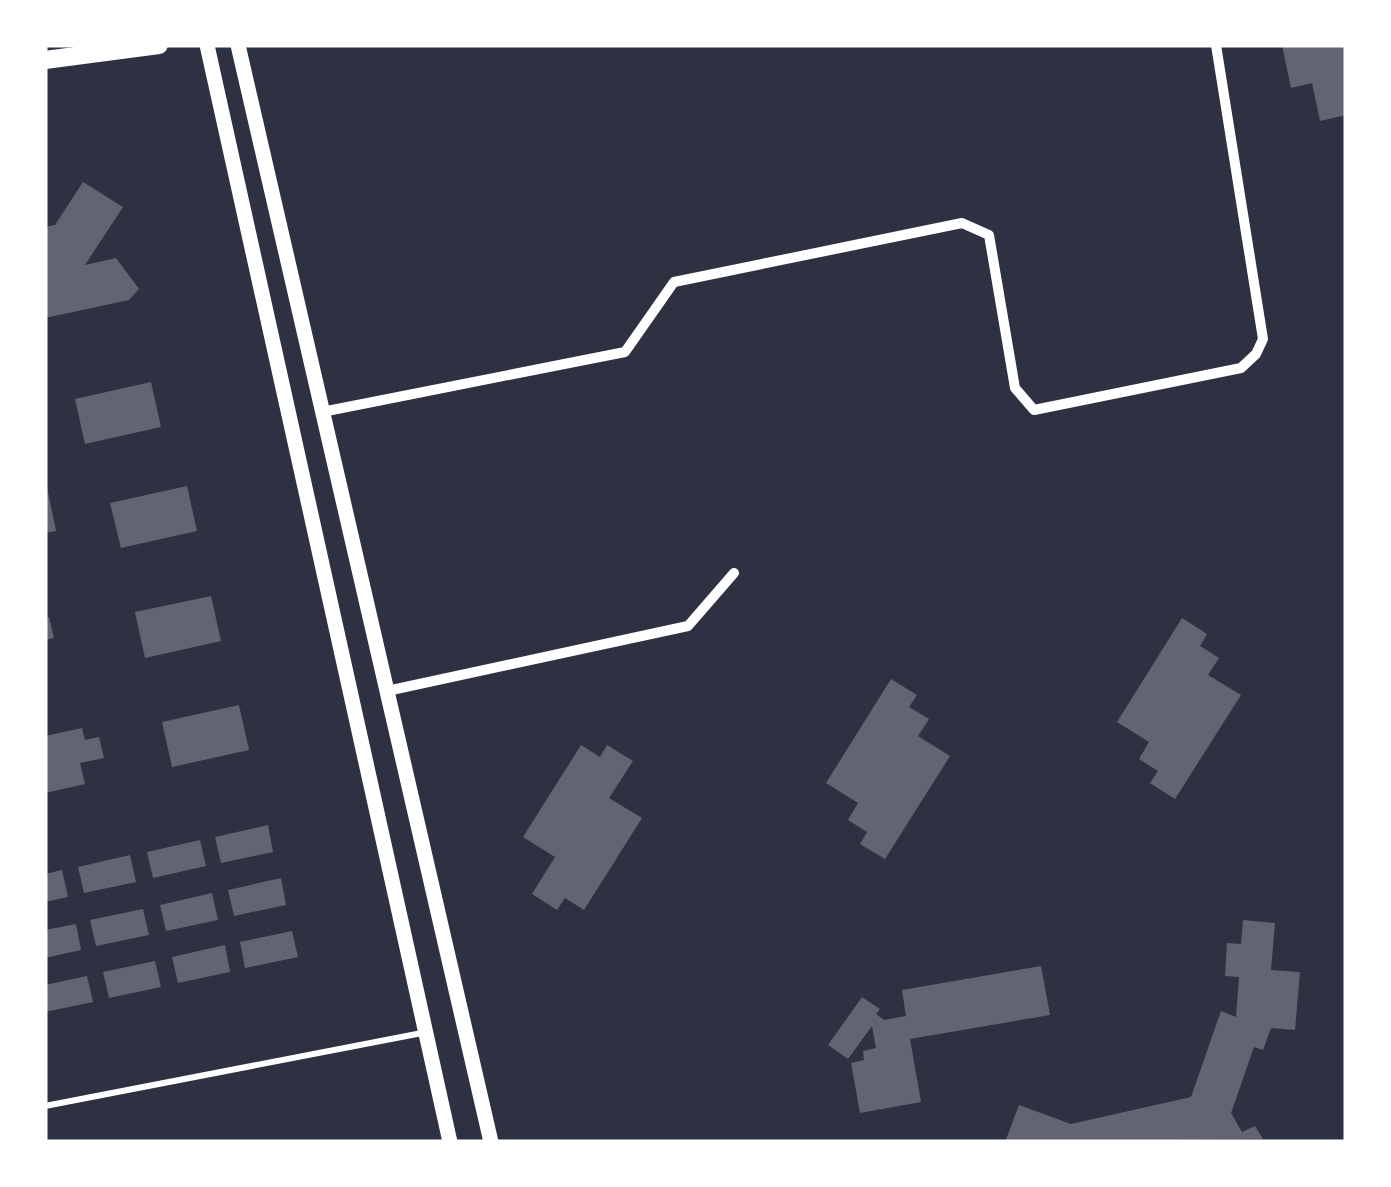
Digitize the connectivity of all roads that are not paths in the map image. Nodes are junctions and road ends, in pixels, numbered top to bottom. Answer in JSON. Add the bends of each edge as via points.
{"nodes":[{"id":1,"x":160,"y":45,"type":"edge"},
{"id":2,"x":207,"y":45,"type":"edge"},
{"id":3,"x":238,"y":45,"type":"edge"},
{"id":4,"x":1216,"y":45,"type":"edge"},
{"id":5,"x":45,"y":60,"type":"edge"},
{"id":6,"x":322,"y":412,"type":"junction"},
{"id":7,"x":734,"y":574,"type":"dead end"},
{"id":8,"x":387,"y":691,"type":"junction"},
{"id":9,"x":422,"y":1033,"type":"junction"},
{"id":10,"x":45,"y":1106,"type":"edge"},
{"id":11,"x":450,"y":1142,"type":"edge"},
{"id":12,"x":491,"y":1142,"type":"edge"}],
"edges":[{"from":1,"to":5,"type":"main road"},
{"from":2,"to":9,"type":"street"},
{"from":3,"to":6,"type":"street"},
{"from":4,"to":6,"type":"street","via":[[1263,339],[1241,368],[1034,410],[1015,388],[989,235],[962,223],[674,282],[625,352]]},
{"from":6,"to":8,"type":"street"},
{"from":7,"to":8,"type":"street","via":[[688,626]]},
{"from":8,"to":12,"type":"street"},
{"from":9,"to":10,"type":"lane"},
{"from":9,"to":11,"type":"street"}]}
